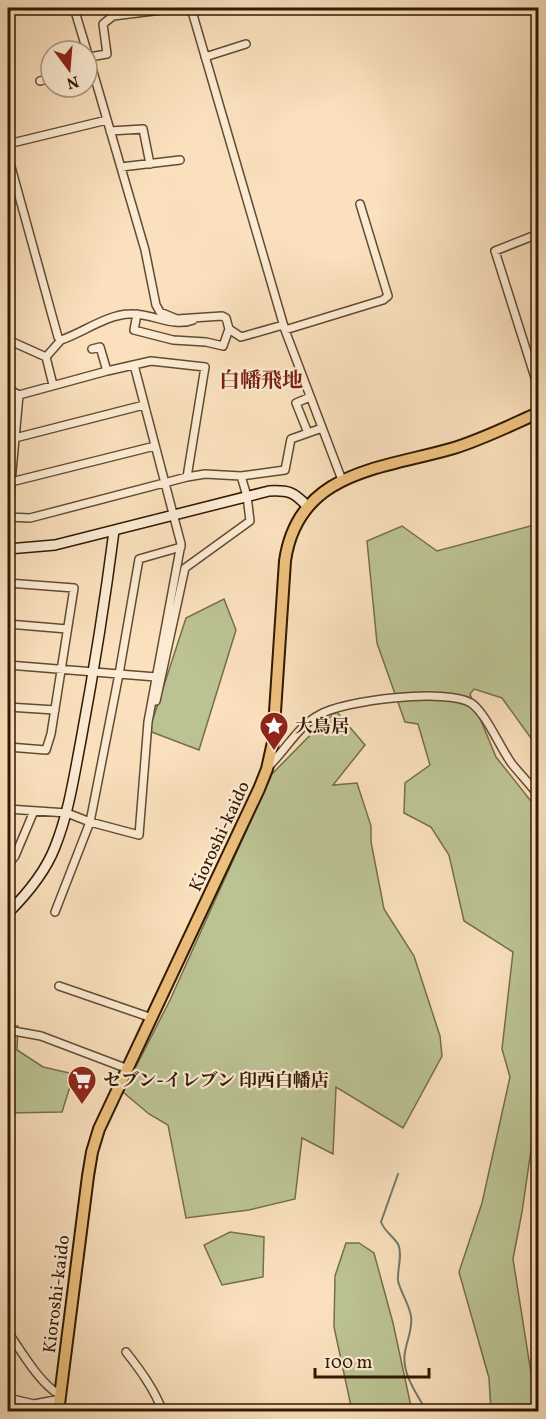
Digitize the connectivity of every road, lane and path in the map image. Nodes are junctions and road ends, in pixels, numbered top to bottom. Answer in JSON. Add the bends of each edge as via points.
{"nodes":[{"id":1,"x":74,"y":8,"type":"edge"},
{"id":2,"x":178,"y":8,"type":"edge"},
{"id":3,"x":190,"y":8,"type":"edge"},
{"id":4,"x":112,"y":12,"type":"edge"},
{"id":5,"x":84,"y":39,"type":"edge"},
{"id":6,"x":246,"y":44,"type":"dead end"},
{"id":7,"x":99,"y":54,"type":"edge"},
{"id":8,"x":205,"y":57,"type":"junction"},
{"id":9,"x":99,"y":97,"type":"edge"},
{"id":10,"x":107,"y":120,"type":"junction"},
{"id":11,"x":110,"y":132,"type":"junction"},
{"id":12,"x":8,"y":144,"type":"edge"},
{"id":13,"x":8,"y":156,"type":"edge"},
{"id":14,"x":180,"y":160,"type":"dead end"},
{"id":15,"x":150,"y":164,"type":"junction"},
{"id":16,"x":121,"y":167,"type":"junction"},
{"id":17,"x":360,"y":204,"type":"dead end"},
{"id":18,"x":538,"y":234,"type":"edge"},
{"id":19,"x":137,"y":314,"type":"junction"},
{"id":20,"x":198,"y":318,"type":"junction"},
{"id":21,"x":284,"y":327,"type":"junction"},
{"id":22,"x":230,"y":329,"type":"junction"},
{"id":23,"x":8,"y":340,"type":"edge"},
{"id":24,"x":61,"y":340,"type":"junction"},
{"id":25,"x":92,"y":349,"type":"dead end"},
{"id":26,"x":46,"y":357,"type":"junction"},
{"id":27,"x":134,"y":365,"type":"junction"},
{"id":28,"x":107,"y":371,"type":"junction"},
{"id":29,"x":53,"y":385,"type":"junction"},
{"id":30,"x":538,"y":387,"type":"edge"},
{"id":31,"x":8,"y":389,"type":"edge"},
{"id":32,"x":19,"y":395,"type":"junction"},
{"id":33,"x":310,"y":397,"type":"junction"},
{"id":34,"x":144,"y":405,"type":"junction"},
{"id":35,"x":538,"y":413,"type":"edge"},
{"id":36,"x":322,"y":428,"type":"junction"},
{"id":37,"x":308,"y":433,"type":"junction"},
{"id":38,"x":15,"y":438,"type":"junction"},
{"id":39,"x":155,"y":446,"type":"junction"},
{"id":40,"x":241,"y":476,"type":"junction"},
{"id":41,"x":187,"y":477,"type":"junction"},
{"id":42,"x":342,"y":480,"type":"junction"},
{"id":43,"x":11,"y":482,"type":"junction"},
{"id":44,"x":165,"y":483,"type":"junction"},
{"id":45,"x":247,"y":496,"type":"junction"},
{"id":46,"x":307,"y":506,"type":"junction"},
{"id":47,"x":174,"y":515,"type":"junction"},
{"id":48,"x":8,"y":517,"type":"edge"},
{"id":49,"x":114,"y":531,"type":"junction"},
{"id":50,"x":181,"y":547,"type":"junction"},
{"id":51,"x":8,"y":549,"type":"edge"},
{"id":52,"x":8,"y":583,"type":"edge"},
{"id":53,"x":8,"y":624,"type":"edge"},
{"id":54,"x":67,"y":629,"type":"junction"},
{"id":55,"x":8,"y":665,"type":"edge"},
{"id":56,"x":61,"y":669,"type":"junction"},
{"id":57,"x":94,"y":672,"type":"junction"},
{"id":58,"x":120,"y":674,"type":"junction"},
{"id":59,"x":156,"y":677,"type":"junction"},
{"id":60,"x":8,"y":707,"type":"edge"},
{"id":61,"x":55,"y":710,"type":"junction"},
{"id":62,"x":150,"y":713,"type":"junction"},
{"id":63,"x":8,"y":747,"type":"edge"},
{"id":64,"x":267,"y":769,"type":"junction"},
{"id":65,"x":538,"y":795,"type":"edge"},
{"id":66,"x":8,"y":809,"type":"edge"},
{"id":67,"x":34,"y":811,"type":"junction"},
{"id":68,"x":67,"y":813,"type":"junction"},
{"id":69,"x":90,"y":822,"type":"junction"},
{"id":70,"x":11,"y":856,"type":"edge"},
{"id":71,"x":8,"y":865,"type":"edge"},
{"id":72,"x":55,"y":912,"type":"dead end"},
{"id":73,"x":8,"y":914,"type":"edge"},
{"id":74,"x":59,"y":986,"type":"dead end"},
{"id":75,"x":152,"y":1017,"type":"junction"},
{"id":76,"x":8,"y":1030,"type":"edge"},
{"id":77,"x":128,"y":1070,"type":"junction"},
{"id":78,"x":8,"y":1332,"type":"edge"},
{"id":79,"x":126,"y":1352,"type":"dead end"},
{"id":80,"x":60,"y":1397,"type":"junction"},
{"id":81,"x":8,"y":1398,"type":"edge"},
{"id":82,"x":58,"y":1412,"type":"edge"},
{"id":83,"x":163,"y":1412,"type":"edge"}],
"edges":[{"from":1,"to":5,"type":"street"},
{"from":2,"to":4,"type":"street"},
{"from":3,"to":8,"type":"street"},
{"from":4,"to":7,"type":"street","via":[[104,24],[107,54]]},
{"from":6,"to":8,"type":"street"},
{"from":8,"to":21,"type":"street"},
{"from":9,"to":10,"type":"street"},
{"from":10,"to":11,"type":"street"},
{"from":10,"to":12,"type":"street"},
{"from":11,"to":15,"type":"street","via":[[143,129]]},
{"from":11,"to":16,"type":"street"},
{"from":13,"to":24,"type":"street"},
{"from":14,"to":15,"type":"street"},
{"from":15,"to":16,"type":"street"},
{"from":16,"to":20,"type":"street","via":[[156,305],[160,312],[177,319]]},
{"from":17,"to":21,"type":"street","via":[[388,296]]},
{"from":18,"to":30,"type":"street","via":[[495,251]]},
{"from":19,"to":20,"type":"street","via":[[183,324]]},
{"from":19,"to":22,"type":"street","via":[[134,330],[173,340],[223,346]]},
{"from":19,"to":24,"type":"street","via":[[113,318]]},
{"from":20,"to":22,"type":"street","via":[[222,316]]},
{"from":21,"to":22,"type":"street","via":[[241,337]]},
{"from":21,"to":33,"type":"street"},
{"from":23,"to":26,"type":"street"},
{"from":24,"to":26,"type":"street"},
{"from":25,"to":28,"type":"street","via":[[100,347]]},
{"from":26,"to":29,"type":"street"},
{"from":27,"to":28,"type":"street"},
{"from":27,"to":34,"type":"street"},
{"from":27,"to":41,"type":"street","via":[[151,361],[205,367]]},
{"from":28,"to":29,"type":"street"},
{"from":29,"to":32,"type":"street"},
{"from":31,"to":32,"type":"street"},
{"from":32,"to":38,"type":"street"},
{"from":33,"to":36,"type":"street"},
{"from":33,"to":37,"type":"street","via":[[297,403]]},
{"from":34,"to":38,"type":"street"},
{"from":34,"to":39,"type":"street"},
{"from":35,"to":42,"type":"main road","name":"Kioroshi-kaido","via":[[455,447]]},
{"from":36,"to":37,"type":"street"},
{"from":36,"to":42,"type":"street"},
{"from":37,"to":40,"type":"street","via":[[291,439],[285,470]]},
{"from":38,"to":43,"type":"street"},
{"from":39,"to":43,"type":"street"},
{"from":39,"to":44,"type":"street"},
{"from":40,"to":41,"type":"street"},
{"from":40,"to":45,"type":"street"},
{"from":41,"to":44,"type":"street"},
{"from":42,"to":46,"type":"main road","name":"Kioroshi-kaido"},
{"from":43,"to":48,"type":"street"},
{"from":44,"to":47,"type":"street"},
{"from":44,"to":48,"type":"street","via":[[30,518]]},
{"from":45,"to":46,"type":"street","via":[[283,490],[296,494]]},
{"from":45,"to":47,"type":"street"},
{"from":45,"to":62,"type":"street","via":[[250,521],[185,568],[154,711]]},
{"from":46,"to":64,"type":"main road","name":"Kioroshi-kaido","via":[[287,548],[273,742]]},
{"from":47,"to":49,"type":"street"},
{"from":47,"to":50,"type":"street"},
{"from":49,"to":51,"type":"street","via":[[55,546]]},
{"from":49,"to":57,"type":"street"},
{"from":50,"to":58,"type":"street","via":[[139,559]]},
{"from":50,"to":59,"type":"street"},
{"from":52,"to":54,"type":"street","via":[[74,588]]},
{"from":53,"to":54,"type":"street"},
{"from":54,"to":56,"type":"street"},
{"from":55,"to":56,"type":"street"},
{"from":56,"to":57,"type":"street"},
{"from":56,"to":61,"type":"street"},
{"from":57,"to":58,"type":"street"},
{"from":57,"to":68,"type":"street"},
{"from":58,"to":59,"type":"street"},
{"from":58,"to":69,"type":"street"},
{"from":59,"to":62,"type":"street"},
{"from":60,"to":61,"type":"street"},
{"from":61,"to":63,"type":"street","via":[[46,750]]},
{"from":62,"to":69,"type":"street","via":[[139,836]]},
{"from":64,"to":65,"type":"street","via":[[301,729],[319,715],[345,705],[445,696],[471,703]]},
{"from":64,"to":75,"type":"main road","name":"Kioroshi-kaido"},
{"from":66,"to":67,"type":"street"},
{"from":67,"to":68,"type":"street"},
{"from":67,"to":70,"type":"street"},
{"from":68,"to":69,"type":"street"},
{"from":68,"to":73,"type":"street","via":[[44,869]]},
{"from":69,"to":72,"type":"street"},
{"from":70,"to":71,"type":"street"},
{"from":74,"to":75,"type":"street"},
{"from":75,"to":77,"type":"main road","name":"Kioroshi-kaido"},
{"from":76,"to":77,"type":"street","via":[[41,1036]]},
{"from":77,"to":80,"type":"main road","name":"Kioroshi-kaido","via":[[92,1152]]},
{"from":78,"to":80,"type":"street","via":[[40,1377]]},
{"from":79,"to":83,"type":"street","via":[[146,1378]]},
{"from":80,"to":81,"type":"street","via":[[34,1404]]},
{"from":80,"to":82,"type":"main road","name":"Kioroshi-kaido"}]}
